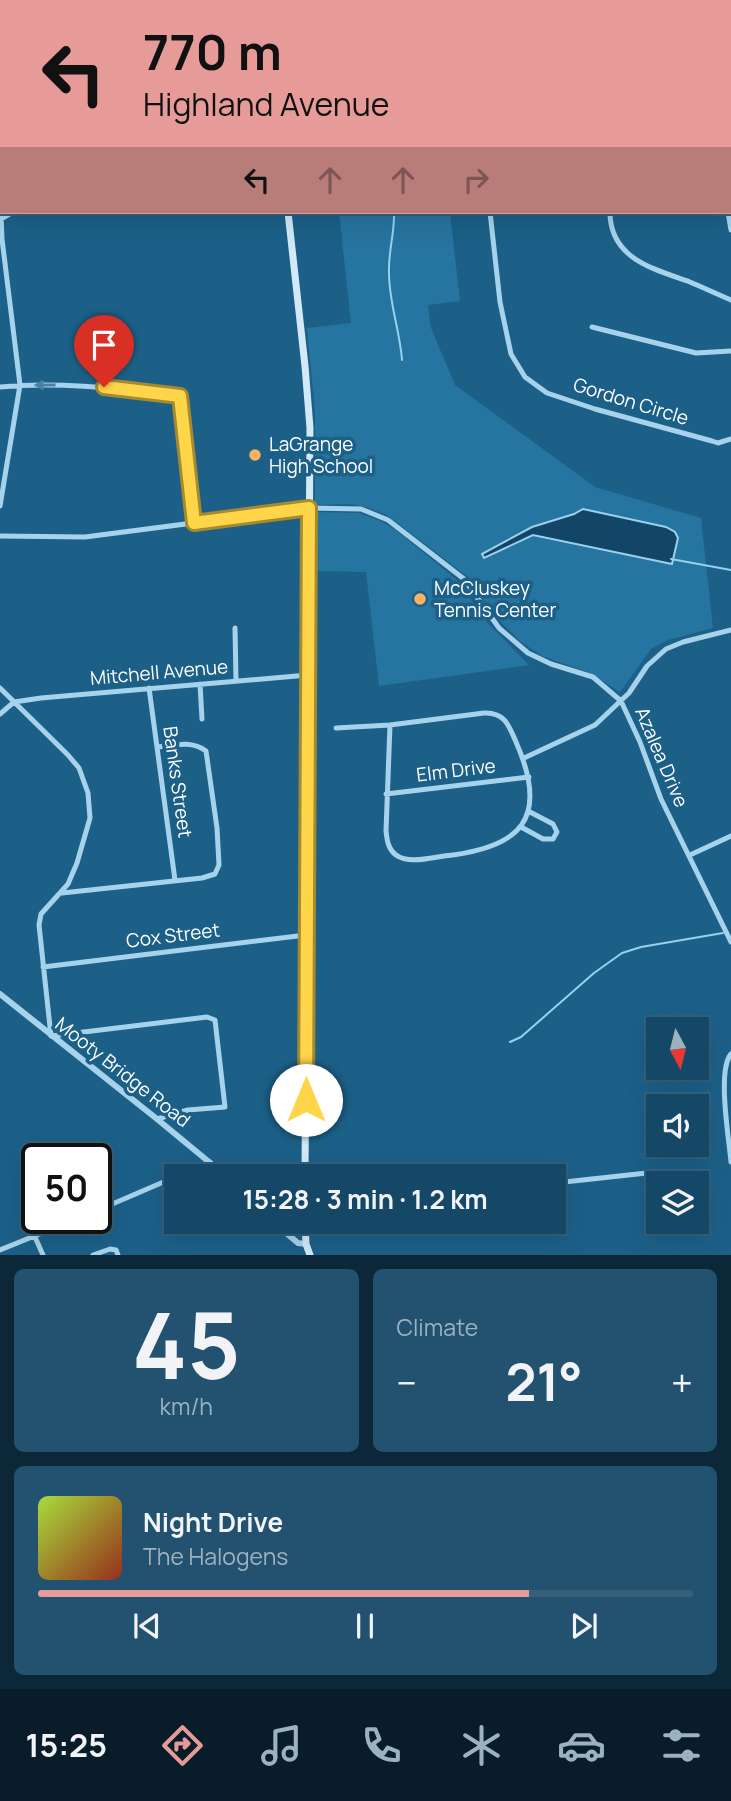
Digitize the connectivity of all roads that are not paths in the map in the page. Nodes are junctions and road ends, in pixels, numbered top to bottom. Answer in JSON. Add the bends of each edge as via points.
{"nodes":[{"id":1,"x":288,"y":214,"type":"edge"},
{"id":2,"x":490,"y":214,"type":"edge"},
{"id":3,"x":610,"y":214,"type":"edge"},
{"id":4,"x":1,"y":219,"type":"edge"},
{"id":5,"x":731,"y":300,"type":"edge"},
{"id":6,"x":592,"y":327,"type":"dead end"},
{"id":7,"x":731,"y":351,"type":"edge"},
{"id":8,"x":20,"y":385,"type":"junction"},
{"id":9,"x":0,"y":387,"type":"edge"},
{"id":10,"x":731,"y":439,"type":"edge"},
{"id":11,"x":0,"y":506,"type":"edge"},
{"id":12,"x":309,"y":508,"type":"junction"},
{"id":13,"x":194,"y":523,"type":"junction"},
{"id":14,"x":0,"y":536,"type":"edge"},
{"id":15,"x":235,"y":628,"type":"dead end"},
{"id":16,"x":731,"y":630,"type":"edge"},
{"id":17,"x":308,"y":674,"type":"junction"},
{"id":18,"x":236,"y":681,"type":"junction"},
{"id":19,"x":200,"y":684,"type":"junction"},
{"id":20,"x":0,"y":688,"type":"edge"},
{"id":21,"x":149,"y":688,"type":"junction"},
{"id":22,"x":621,"y":701,"type":"junction"},
{"id":23,"x":14,"y":702,"type":"junction"},
{"id":24,"x":0,"y":714,"type":"edge"},
{"id":25,"x":202,"y":719,"type":"dead end"},
{"id":26,"x":390,"y":725,"type":"junction"},
{"id":27,"x":336,"y":728,"type":"dead end"},
{"id":28,"x":158,"y":747,"type":"junction"},
{"id":29,"x":524,"y":758,"type":"junction"},
{"id":30,"x":529,"y":777,"type":"junction"},
{"id":31,"x":386,"y":794,"type":"junction"},
{"id":32,"x":528,"y":811,"type":"junction"},
{"id":33,"x":521,"y":827,"type":"junction"},
{"id":34,"x":731,"y":836,"type":"edge"},
{"id":35,"x":690,"y":855,"type":"junction"},
{"id":36,"x":176,"y":880,"type":"junction"},
{"id":37,"x":61,"y":893,"type":"junction"},
{"id":38,"x":306,"y":935,"type":"junction"},
{"id":39,"x":731,"y":942,"type":"edge"},
{"id":40,"x":43,"y":967,"type":"junction"},
{"id":41,"x":0,"y":994,"type":"edge"},
{"id":42,"x":51,"y":1036,"type":"junction"},
{"id":43,"x":731,"y":1054,"type":"edge"},
{"id":44,"x":157,"y":1119,"type":"junction"},
{"id":45,"x":210,"y":1161,"type":"junction"},
{"id":46,"x":731,"y":1162,"type":"edge"},
{"id":47,"x":213,"y":1164,"type":"edge"},
{"id":48,"x":305,"y":1164,"type":"edge"},
{"id":49,"x":646,"y":1173,"type":"edge"},
{"id":50,"x":566,"y":1182,"type":"edge"},
{"id":51,"x":112,"y":1203,"type":"edge"},
{"id":52,"x":43,"y":1234,"type":"edge"},
{"id":53,"x":288,"y":1234,"type":"edge"},
{"id":54,"x":306,"y":1234,"type":"edge"},
{"id":55,"x":36,"y":1237,"type":"junction"},
{"id":56,"x":306,"y":1244,"type":"junction"},
{"id":57,"x":0,"y":1250,"type":"edge"},
{"id":58,"x":43,"y":1255,"type":"edge"},
{"id":59,"x":93,"y":1255,"type":"edge"},
{"id":60,"x":118,"y":1255,"type":"edge"},
{"id":61,"x":310,"y":1255,"type":"edge"}],
"edges":[{"from":1,"to":12,"type":"main road","via":[[310,428]]},
{"from":2,"to":10,"type":"street","name":"Gordon Circle","via":[[511,354],[525,377],[547,393],[595,409],[718,443]]},
{"from":3,"to":5,"type":"street","via":[[615,239],[628,256]]},
{"from":4,"to":8,"type":"street"},
{"from":6,"to":7,"type":"street","via":[[696,353]]},
{"from":8,"to":9,"type":"street"},
{"from":8,"to":11,"type":"street"},
{"from":13,"to":8,"type":"street","one_way":true,"via":[[180,396],[104,387]]},
{"from":12,"to":13,"type":"street","name":"Azalea Drive"},
{"from":12,"to":17,"type":"main road"},
{"from":12,"to":22,"type":"street","name":"Azalea Drive","via":[[361,509],[388,520],[464,579],[499,628],[528,653],[593,677]]},
{"from":13,"to":14,"type":"street","name":"Azalea Drive","via":[[85,537]]},
{"from":15,"to":18,"type":"street"},
{"from":16,"to":22,"type":"street","via":[[666,649]]},
{"from":17,"to":18,"type":"street","name":"Mitchell Avenue"},
{"from":17,"to":38,"type":"main road"},
{"from":18,"to":19,"type":"street","name":"Mitchell Avenue"},
{"from":19,"to":21,"type":"street","name":"Mitchell Avenue"},
{"from":19,"to":25,"type":"street"},
{"from":20,"to":23,"type":"street"},
{"from":21,"to":23,"type":"street","name":"Mitchell Avenue"},
{"from":21,"to":28,"type":"street","name":"Banks Street"},
{"from":22,"to":29,"type":"street","via":[[595,725]]},
{"from":22,"to":35,"type":"street","name":"Azalea Drive","via":[[661,799]]},
{"from":23,"to":24,"type":"street"},
{"from":23,"to":37,"type":"street","via":[[79,768],[88,793],[90,818],[77,863]]},
{"from":26,"to":27,"type":"street"},
{"from":26,"to":29,"type":"street","via":[[495,713],[509,724]]},
{"from":26,"to":31,"type":"street"},
{"from":28,"to":36,"type":"street","name":"Banks Street"},
{"from":28,"to":36,"type":"street","via":[[186,744],[205,750],[216,818],[219,858],[215,874]]},
{"from":29,"to":30,"type":"street"},
{"from":30,"to":31,"type":"street","name":"Elm Drive"},
{"from":30,"to":32,"type":"street"},
{"from":31,"to":33,"type":"street","via":[[388,844],[403,859],[485,850]]},
{"from":32,"to":33,"type":"street"},
{"from":32,"to":33,"type":"street","via":[[553,824],[557,832],[553,839],[543,839]]},
{"from":34,"to":35,"type":"street"},
{"from":35,"to":39,"type":"street","name":"Azalea Drive"},
{"from":36,"to":37,"type":"street"},
{"from":37,"to":40,"type":"street","via":[[41,914]]},
{"from":38,"to":40,"type":"street","name":"Cox Street"},
{"from":38,"to":48,"type":"main road"},
{"from":40,"to":42,"type":"street"},
{"from":41,"to":42,"type":"street","name":"Mooty Bridge Road"},
{"from":42,"to":44,"type":"street","name":"Mooty Bridge Road"},
{"from":42,"to":44,"type":"street","via":[[207,1017],[215,1020],[225,1107]]},
{"from":43,"to":46,"type":"street","via":[[724,1073]]},
{"from":44,"to":45,"type":"street","name":"Mooty Bridge Road"},
{"from":45,"to":47,"type":"street","name":"Mooty Bridge Road"},
{"from":45,"to":51,"type":"street"},
{"from":49,"to":50,"type":"street"},
{"from":52,"to":55,"type":"street"},
{"from":53,"to":56,"type":"street"},
{"from":54,"to":56,"type":"main road"},
{"from":55,"to":57,"type":"street"},
{"from":55,"to":58,"type":"street"},
{"from":56,"to":61,"type":"main road"},
{"from":59,"to":60,"type":"street","via":[[110,1249]]}]}
